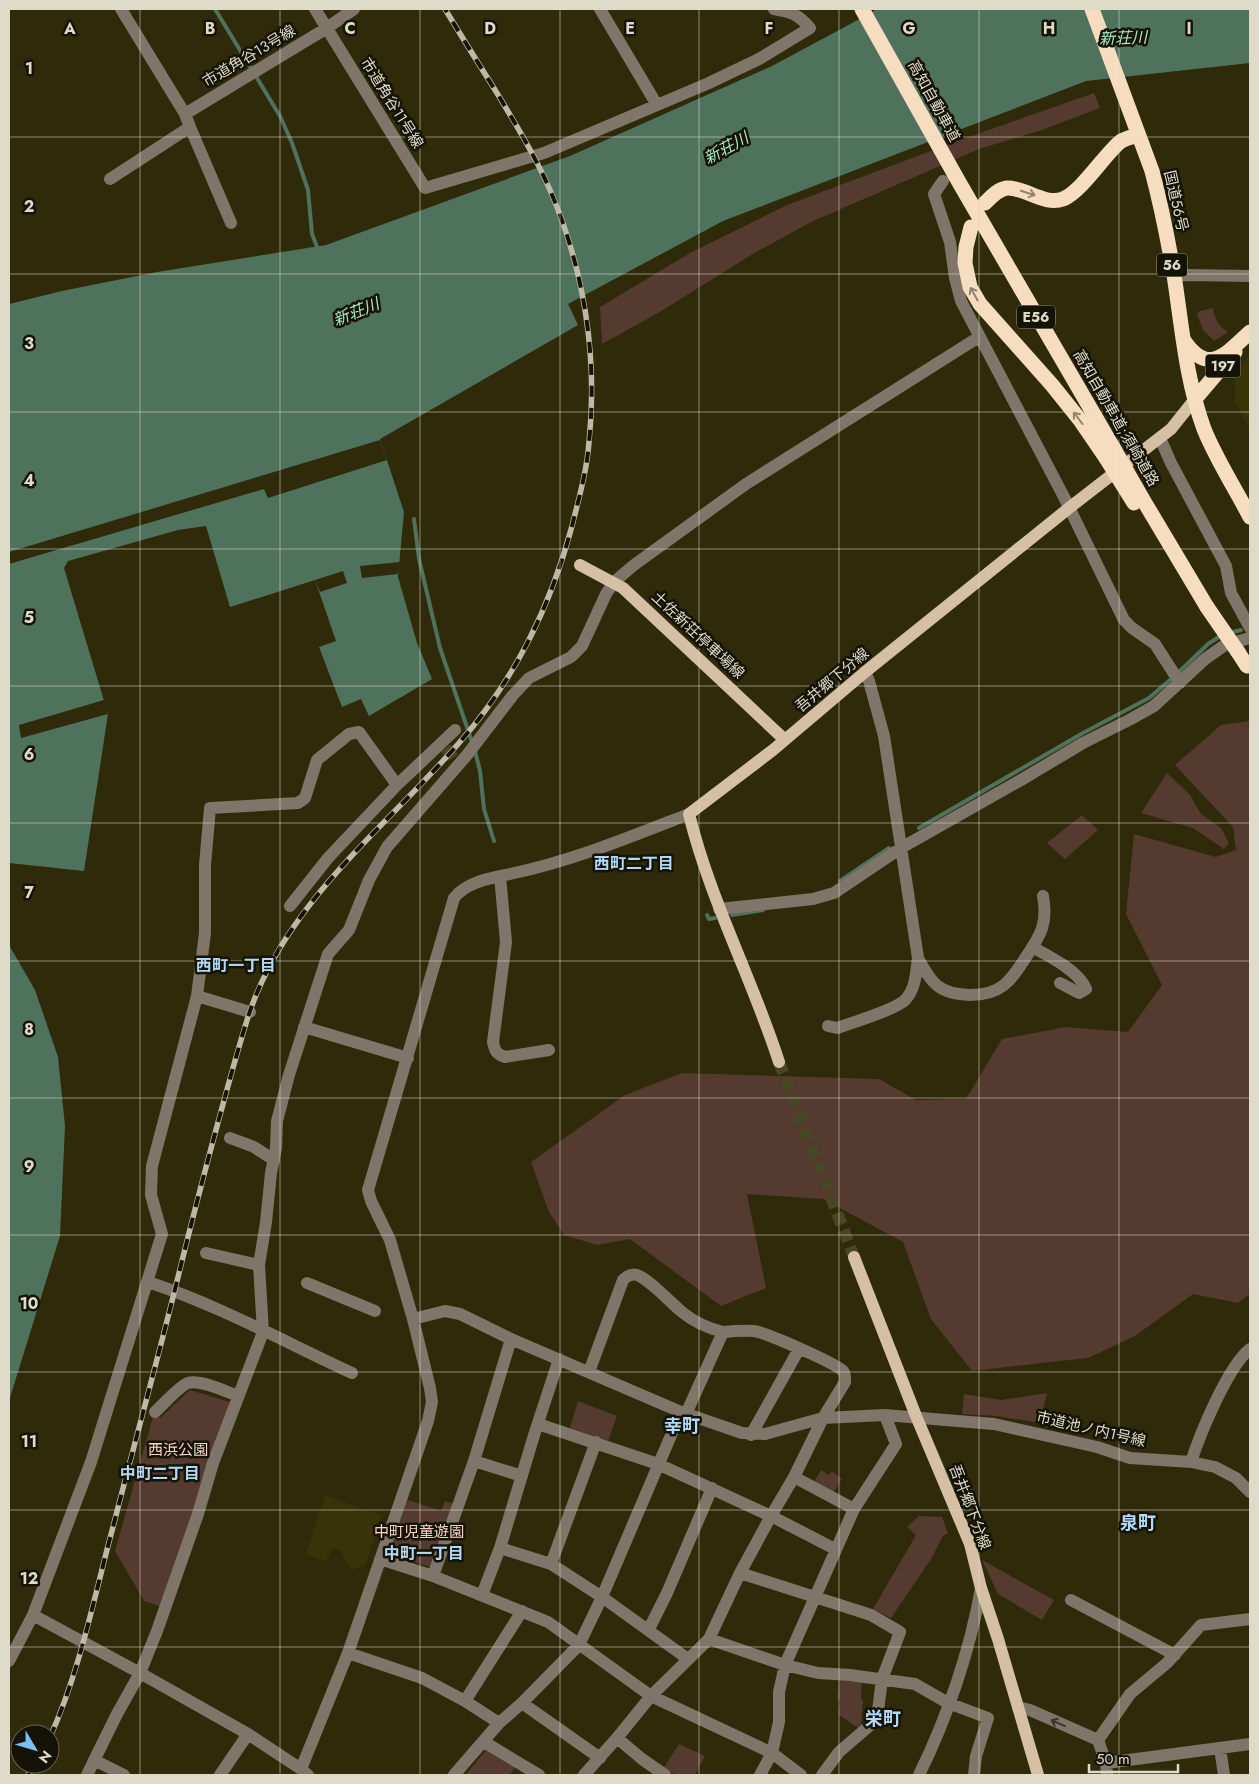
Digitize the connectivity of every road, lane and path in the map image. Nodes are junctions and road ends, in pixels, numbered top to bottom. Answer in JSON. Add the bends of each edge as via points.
{"nodes":[{"id":1,"x":121,"y":9,"type":"edge"},
{"id":2,"x":315,"y":9,"type":"edge"},
{"id":3,"x":354,"y":9,"type":"edge"},
{"id":4,"x":600,"y":9,"type":"edge"},
{"id":5,"x":774,"y":9,"type":"edge"},
{"id":6,"x":862,"y":9,"type":"edge"},
{"id":7,"x":1092,"y":9,"type":"edge"},
{"id":8,"x":327,"y":28,"type":"junction"},
{"id":9,"x":657,"y":105,"type":"junction"},
{"id":10,"x":185,"y":114,"type":"junction"},
{"id":11,"x":190,"y":127,"type":"junction"},
{"id":12,"x":1138,"y":134,"type":"junction"},
{"id":13,"x":110,"y":179,"type":"dead end"},
{"id":14,"x":943,"y":181,"type":"dead end"},
{"id":15,"x":960,"y":184,"type":"joint"},
{"id":16,"x":985,"y":203,"type":"dead end"},
{"id":17,"x":231,"y":223,"type":"dead end"},
{"id":18,"x":971,"y":227,"type":"dead end"},
{"id":19,"x":1174,"y":276,"type":"junction"},
{"id":20,"x":1250,"y":276,"type":"edge"},
{"id":21,"x":1250,"y":332,"type":"edge"},
{"id":22,"x":979,"y":337,"type":"junction"},
{"id":23,"x":1183,"y":338,"type":"junction"},
{"id":24,"x":1195,"y":399,"type":"junction"},
{"id":25,"x":1160,"y":438,"type":"junction"},
{"id":26,"x":1110,"y":454,"type":"junction"},
{"id":27,"x":1069,"y":508,"type":"junction"},
{"id":28,"x":1250,"y":517,"type":"edge"},
{"id":29,"x":580,"y":565,"type":"dead end"},
{"id":30,"x":614,"y":582,"type":"junction"},
{"id":31,"x":1250,"y":628,"type":"edge"},
{"id":32,"x":1250,"y":638,"type":"edge"},
{"id":33,"x":1247,"y":666,"type":"dead end"},
{"id":34,"x":864,"y":672,"type":"junction"},
{"id":35,"x":1180,"y":683,"type":"junction"},
{"id":36,"x":455,"y":730,"type":"dead end"},
{"id":37,"x":785,"y":740,"type":"junction"},
{"id":38,"x":450,"y":754,"type":"junction"},
{"id":39,"x":396,"y":785,"type":"junction"},
{"id":40,"x":689,"y":814,"type":"junction"},
{"id":41,"x":901,"y":848,"type":"junction"},
{"id":42,"x":500,"y":876,"type":"junction"},
{"id":43,"x":1043,"y":896,"type":"dead end"},
{"id":44,"x":290,"y":906,"type":"dead end"},
{"id":45,"x":720,"y":909,"type":"junction"},
{"id":46,"x":1032,"y":948,"type":"junction"},
{"id":47,"x":918,"y":958,"type":"junction"},
{"id":48,"x":1060,"y":983,"type":"dead end"},
{"id":49,"x":197,"y":996,"type":"junction"},
{"id":50,"x":250,"y":1012,"type":"dead end"},
{"id":51,"x":828,"y":1026,"type":"dead end"},
{"id":52,"x":304,"y":1027,"type":"junction"},
{"id":53,"x":550,"y":1050,"type":"dead end"},
{"id":54,"x":408,"y":1058,"type":"junction"},
{"id":55,"x":779,"y":1062,"type":"tunnel mouth"},
{"id":56,"x":230,"y":1138,"type":"dead end"},
{"id":57,"x":274,"y":1160,"type":"junction"},
{"id":58,"x":206,"y":1253,"type":"dead end"},
{"id":59,"x":854,"y":1257,"type":"tunnel mouth"},
{"id":60,"x":259,"y":1265,"type":"junction"},
{"id":61,"x":148,"y":1282,"type":"junction"},
{"id":62,"x":307,"y":1283,"type":"dead end"},
{"id":63,"x":375,"y":1311,"type":"dead end"},
{"id":64,"x":414,"y":1319,"type":"junction"},
{"id":65,"x":263,"y":1332,"type":"junction"},
{"id":66,"x":723,"y":1332,"type":"junction"},
{"id":67,"x":511,"y":1339,"type":"junction"},
{"id":68,"x":799,"y":1349,"type":"junction"},
{"id":69,"x":1250,"y":1349,"type":"edge"},
{"id":70,"x":559,"y":1359,"type":"junction"},
{"id":71,"x":589,"y":1372,"type":"junction"},
{"id":72,"x":352,"y":1373,"type":"dead end"},
{"id":73,"x":238,"y":1396,"type":"junction"},
{"id":74,"x":155,"y":1412,"type":"dead end"},
{"id":75,"x":684,"y":1413,"type":"junction"},
{"id":76,"x":885,"y":1415,"type":"junction"},
{"id":77,"x":916,"y":1416,"type":"junction"},
{"id":78,"x":823,"y":1418,"type":"junction"},
{"id":79,"x":538,"y":1424,"type":"junction"},
{"id":80,"x":751,"y":1435,"type":"junction"},
{"id":81,"x":596,"y":1442,"type":"junction"},
{"id":82,"x":474,"y":1461,"type":"junction"},
{"id":83,"x":1191,"y":1462,"type":"junction"},
{"id":84,"x":658,"y":1464,"type":"junction"},
{"id":85,"x":522,"y":1476,"type":"junction"},
{"id":86,"x":794,"y":1477,"type":"junction"},
{"id":87,"x":712,"y":1488,"type":"junction"},
{"id":88,"x":1250,"y":1492,"type":"edge"},
{"id":89,"x":854,"y":1509,"type":"junction"},
{"id":90,"x":771,"y":1516,"type":"junction"},
{"id":91,"x":500,"y":1548,"type":"junction"},
{"id":92,"x":835,"y":1549,"type":"junction"},
{"id":93,"x":380,"y":1559,"type":"junction"},
{"id":94,"x":552,"y":1564,"type":"junction"},
{"id":95,"x":740,"y":1573,"type":"junction"},
{"id":96,"x":433,"y":1576,"type":"junction"},
{"id":97,"x":981,"y":1588,"type":"junction"},
{"id":98,"x":482,"y":1595,"type":"junction"},
{"id":99,"x":602,"y":1597,"type":"junction"},
{"id":100,"x":814,"y":1598,"type":"junction"},
{"id":101,"x":1071,"y":1600,"type":"dead end"},
{"id":102,"x":522,"y":1611,"type":"junction"},
{"id":103,"x":33,"y":1615,"type":"junction"},
{"id":104,"x":1250,"y":1618,"type":"edge"},
{"id":105,"x":649,"y":1629,"type":"junction"},
{"id":106,"x":708,"y":1639,"type":"junction"},
{"id":107,"x":579,"y":1645,"type":"junction"},
{"id":108,"x":348,"y":1653,"type":"junction"},
{"id":109,"x":1175,"y":1655,"type":"junction"},
{"id":110,"x":688,"y":1659,"type":"junction"},
{"id":111,"x":9,"y":1661,"type":"edge"},
{"id":112,"x":785,"y":1665,"type":"junction"},
{"id":113,"x":140,"y":1673,"type":"junction"},
{"id":114,"x":882,"y":1679,"type":"junction"},
{"id":115,"x":652,"y":1696,"type":"junction"},
{"id":116,"x":465,"y":1701,"type":"junction"},
{"id":117,"x":522,"y":1703,"type":"junction"},
{"id":118,"x":948,"y":1703,"type":"junction"},
{"id":119,"x":1018,"y":1707,"type":"junction"},
{"id":120,"x":499,"y":1723,"type":"junction"},
{"id":121,"x":248,"y":1734,"type":"junction"},
{"id":122,"x":618,"y":1738,"type":"junction"},
{"id":123,"x":1098,"y":1740,"type":"junction"},
{"id":124,"x":484,"y":1742,"type":"junction"},
{"id":125,"x":1250,"y":1744,"type":"edge"},
{"id":126,"x":1220,"y":1748,"type":"junction"},
{"id":127,"x":772,"y":1753,"type":"junction"},
{"id":128,"x":600,"y":1758,"type":"junction"},
{"id":129,"x":94,"y":1760,"type":"junction"},
{"id":130,"x":1106,"y":1769,"type":"edge"},
{"id":131,"x":305,"y":1772,"type":"edge"},
{"id":132,"x":87,"y":1775,"type":"edge"},
{"id":133,"x":124,"y":1775,"type":"edge"},
{"id":134,"x":220,"y":1775,"type":"edge"},
{"id":135,"x":454,"y":1775,"type":"edge"},
{"id":136,"x":539,"y":1775,"type":"edge"},
{"id":137,"x":584,"y":1775,"type":"edge"},
{"id":138,"x":665,"y":1775,"type":"edge"},
{"id":139,"x":760,"y":1775,"type":"edge"},
{"id":140,"x":801,"y":1775,"type":"edge"},
{"id":141,"x":822,"y":1775,"type":"edge"},
{"id":142,"x":919,"y":1775,"type":"edge"},
{"id":143,"x":974,"y":1775,"type":"edge"},
{"id":144,"x":1038,"y":1775,"type":"edge"},
{"id":145,"x":1224,"y":1775,"type":"edge"}],
"edges":[{"from":1,"to":10,"type":"street"},
{"from":2,"to":8,"type":"street","name":"市道角谷11号線"},
{"from":3,"to":8,"type":"street","name":"市道角谷13号線"},
{"from":4,"to":9,"type":"street"},
{"from":5,"to":9,"type":"street","via":[[790,12],[803,19],[810,28],[758,59]]},
{"from":6,"to":15,"type":"highway","name":"高知自動車道","number":"E56"},
{"from":7,"to":12,"type":"highway","name":"国道56号","number":"56"},
{"from":8,"to":9,"type":"street","name":"市道角谷11号線","via":[[425,188],[544,153]]},
{"from":8,"to":10,"type":"street","name":"市道角谷13号線"},
{"from":10,"to":11,"type":"street"},
{"from":11,"to":13,"type":"street"},
{"from":11,"to":17,"type":"street"},
{"from":16,"to":12,"type":"highway","one_way":true,"via":[[1006,188],[1045,199],[1064,198],[1078,188],[1120,142]]},
{"from":12,"to":19,"type":"highway","name":"国道56号","number":"56","via":[[1159,198]]},
{"from":14,"to":22,"type":"street","via":[[934,194],[950,242],[961,301]]},
{"from":15,"to":26,"type":"highway","name":"高知自動車道;須崎道路","number":"E56"},
{"from":26,"to":18,"type":"highway","one_way":true,"via":[[980,304],[970,287],[965,264]]},
{"from":19,"to":20,"type":"street"},
{"from":19,"to":23,"type":"highway","name":"国道56号","number":"56"},
{"from":21,"to":23,"type":"highway","via":[[1228,352],[1215,359],[1204,360],[1190,349]]},
{"from":21,"to":24,"type":"highway","number":"197"},
{"from":22,"to":27,"type":"street"},
{"from":22,"to":30,"type":"street","via":[[746,484]]},
{"from":23,"to":24,"type":"highway","name":"国道56号","number":"56"},
{"from":24,"to":25,"type":"main road","name":"吾井郷下分線"},
{"from":24,"to":28,"type":"highway","name":"国道56号","number":"56","via":[[1204,429]]},
{"from":25,"to":27,"type":"main road","name":"吾井郷下分線"},
{"from":25,"to":31,"type":"street","via":[[1226,566],[1231,594]]},
{"from":26,"to":33,"type":"highway","bridge":true},
{"from":27,"to":34,"type":"main road","name":"吾井郷下分線"},
{"from":27,"to":35,"type":"street","via":[[1124,620],[1155,644]]},
{"from":29,"to":30,"type":"main road","name":"土佐新荘停車場線"},
{"from":30,"to":37,"type":"main road","name":"土佐新荘停車場線"},
{"from":30,"to":38,"type":"street","via":[[582,646],[571,656],[529,678],[467,755]]},
{"from":32,"to":35,"type":"street","via":[[1225,645]]},
{"from":34,"to":37,"type":"main road","name":"吾井郷下分線"},
{"from":34,"to":41,"type":"street","via":[[884,736]]},
{"from":35,"to":41,"type":"street","via":[[1154,706]]},
{"from":36,"to":38,"type":"street"},
{"from":37,"to":40,"type":"main road","name":"吾井郷下分線"},
{"from":38,"to":39,"type":"street"},
{"from":38,"to":52,"type":"street","via":[[387,847],[369,880],[349,930],[328,954]]},
{"from":39,"to":44,"type":"street","via":[[328,858]]},
{"from":39,"to":49,"type":"street","via":[[359,732],[349,734],[317,760],[305,798],[298,803],[210,808],[205,865],[205,932]]},
{"from":40,"to":42,"type":"street","via":[[572,858]]},
{"from":40,"to":45,"type":"main road"},
{"from":41,"to":45,"type":"street","via":[[824,897]]},
{"from":41,"to":47,"type":"street"},
{"from":42,"to":53,"type":"street","via":[[506,942],[493,1042],[495,1050],[505,1057]]},
{"from":42,"to":54,"type":"street","via":[[466,887],[454,898]]},
{"from":43,"to":46,"type":"street","via":[[1046,916]]},
{"from":45,"to":55,"type":"main road"},
{"from":46,"to":47,"type":"street","via":[[1006,984],[991,994],[982,995],[948,992],[930,978]]},
{"from":46,"to":48,"type":"street","via":[[1066,966],[1086,989],[1079,992]]},
{"from":47,"to":51,"type":"street","via":[[916,977],[901,1004],[837,1028]]},
{"from":49,"to":50,"type":"street"},
{"from":49,"to":61,"type":"street","via":[[152,1166],[151,1195],[162,1234]]},
{"from":52,"to":54,"type":"street"},
{"from":52,"to":57,"type":"street","via":[[277,1121]]},
{"from":54,"to":64,"type":"street","via":[[368,1190],[390,1240]]},
{"from":56,"to":57,"type":"street","via":[[254,1147]]},
{"from":57,"to":60,"type":"street"},
{"from":58,"to":60,"type":"street"},
{"from":59,"to":77,"type":"main road","name":"吾井郷下分線"},
{"from":60,"to":65,"type":"street"},
{"from":61,"to":65,"type":"street","via":[[227,1313]]},
{"from":61,"to":103,"type":"street","via":[[91,1462]]},
{"from":62,"to":63,"type":"street"},
{"from":64,"to":67,"type":"street","via":[[445,1311],[460,1314]]},
{"from":64,"to":93,"type":"street","via":[[432,1402]]},
{"from":65,"to":72,"type":"street"},
{"from":65,"to":73,"type":"street"},
{"from":66,"to":68,"type":"street","via":[[756,1331]]},
{"from":66,"to":71,"type":"street","via":[[702,1326],[682,1313],[651,1284],[636,1275],[629,1275],[623,1280]]},
{"from":66,"to":75,"type":"street"},
{"from":67,"to":70,"type":"street"},
{"from":67,"to":82,"type":"street"},
{"from":68,"to":78,"type":"street","via":[[832,1364],[846,1375]]},
{"from":68,"to":80,"type":"street"},
{"from":69,"to":83,"type":"street","via":[[1237,1362],[1223,1388],[1205,1423]]},
{"from":70,"to":71,"type":"street"},
{"from":70,"to":79,"type":"street"},
{"from":71,"to":75,"type":"street"},
{"from":73,"to":74,"type":"street","via":[[190,1383]]},
{"from":73,"to":113,"type":"street","via":[[158,1631]]},
{"from":75,"to":80,"type":"street"},
{"from":75,"to":84,"type":"street"},
{"from":76,"to":77,"type":"street","name":"市道池ノ内1号線"},
{"from":76,"to":78,"type":"street","name":"市道池ノ内1号線"},
{"from":76,"to":89,"type":"street","via":[[896,1444]]},
{"from":77,"to":83,"type":"street","name":"市道池ノ内1号線","via":[[994,1424],[1097,1447],[1130,1458]]},
{"from":77,"to":97,"type":"main road","name":"吾井郷下分線","via":[[970,1544]]},
{"from":78,"to":80,"type":"street","name":"市道池ノ内1号線"},
{"from":78,"to":86,"type":"street"},
{"from":79,"to":81,"type":"street"},
{"from":79,"to":85,"type":"street"},
{"from":81,"to":84,"type":"street"},
{"from":81,"to":94,"type":"street"},
{"from":82,"to":85,"type":"street"},
{"from":82,"to":96,"type":"street"},
{"from":83,"to":88,"type":"street","name":"市道池ノ内1号線","via":[[1230,1473]]},
{"from":84,"to":87,"type":"street"},
{"from":84,"to":99,"type":"street"},
{"from":85,"to":91,"type":"street"},
{"from":86,"to":89,"type":"street"},
{"from":86,"to":90,"type":"street"},
{"from":87,"to":90,"type":"street"},
{"from":87,"to":105,"type":"street"},
{"from":89,"to":92,"type":"street"},
{"from":90,"to":92,"type":"street"},
{"from":90,"to":95,"type":"street"},
{"from":91,"to":94,"type":"street"},
{"from":91,"to":98,"type":"street"},
{"from":92,"to":100,"type":"street"},
{"from":93,"to":96,"type":"street"},
{"from":93,"to":108,"type":"street"},
{"from":94,"to":99,"type":"street"},
{"from":95,"to":100,"type":"street"},
{"from":95,"to":106,"type":"street"},
{"from":96,"to":98,"type":"street"},
{"from":97,"to":118,"type":"street","via":[[975,1621]]},
{"from":97,"to":119,"type":"main road","name":"吾井郷下分線"},
{"from":98,"to":102,"type":"street"},
{"from":99,"to":105,"type":"street"},
{"from":99,"to":107,"type":"street"},
{"from":100,"to":112,"type":"street"},
{"from":100,"to":114,"type":"street","via":[[871,1616],[900,1632]]},
{"from":101,"to":109,"type":"street"},
{"from":102,"to":107,"type":"street","via":[[548,1622]]},
{"from":102,"to":116,"type":"street"},
{"from":103,"to":111,"type":"street"},
{"from":103,"to":113,"type":"street"},
{"from":104,"to":109,"type":"street","via":[[1204,1624]]},
{"from":105,"to":110,"type":"street"},
{"from":106,"to":110,"type":"street"},
{"from":106,"to":112,"type":"street"},
{"from":107,"to":115,"type":"street"},
{"from":107,"to":117,"type":"street"},
{"from":108,"to":116,"type":"street","via":[[422,1678]]},
{"from":108,"to":131,"type":"street"},
{"from":109,"to":123,"type":"street","via":[[1130,1694]]},
{"from":110,"to":115,"type":"street"},
{"from":112,"to":114,"type":"street","via":[[818,1673]]},
{"from":112,"to":127,"type":"street"},
{"from":113,"to":121,"type":"street"},
{"from":113,"to":129,"type":"street"},
{"from":114,"to":118,"type":"street","via":[[915,1684]]},
{"from":114,"to":141,"type":"street","via":[[874,1721],[840,1752]]},
{"from":115,"to":122,"type":"street"},
{"from":115,"to":127,"type":"street"},
{"from":116,"to":120,"type":"street"},
{"from":117,"to":120,"type":"street"},
{"from":117,"to":128,"type":"street"},
{"from":118,"to":142,"type":"street"},
{"from":118,"to":143,"type":"street","via":[[988,1718],[976,1756]]},
{"from":123,"to":119,"type":"street","one_way":true},
{"from":119,"to":144,"type":"main road","name":"吾井郷下分線"},
{"from":120,"to":124,"type":"street"},
{"from":121,"to":131,"type":"street"},
{"from":121,"to":134,"type":"street"},
{"from":122,"to":128,"type":"street"},
{"from":122,"to":138,"type":"street"},
{"from":123,"to":130,"type":"street"},
{"from":124,"to":135,"type":"street"},
{"from":124,"to":136,"type":"street"},
{"from":125,"to":126,"type":"street"},
{"from":126,"to":130,"type":"street"},
{"from":126,"to":145,"type":"street"},
{"from":127,"to":139,"type":"street"},
{"from":127,"to":140,"type":"street"},
{"from":128,"to":137,"type":"street"},
{"from":129,"to":132,"type":"street"},
{"from":129,"to":133,"type":"street"}]}
